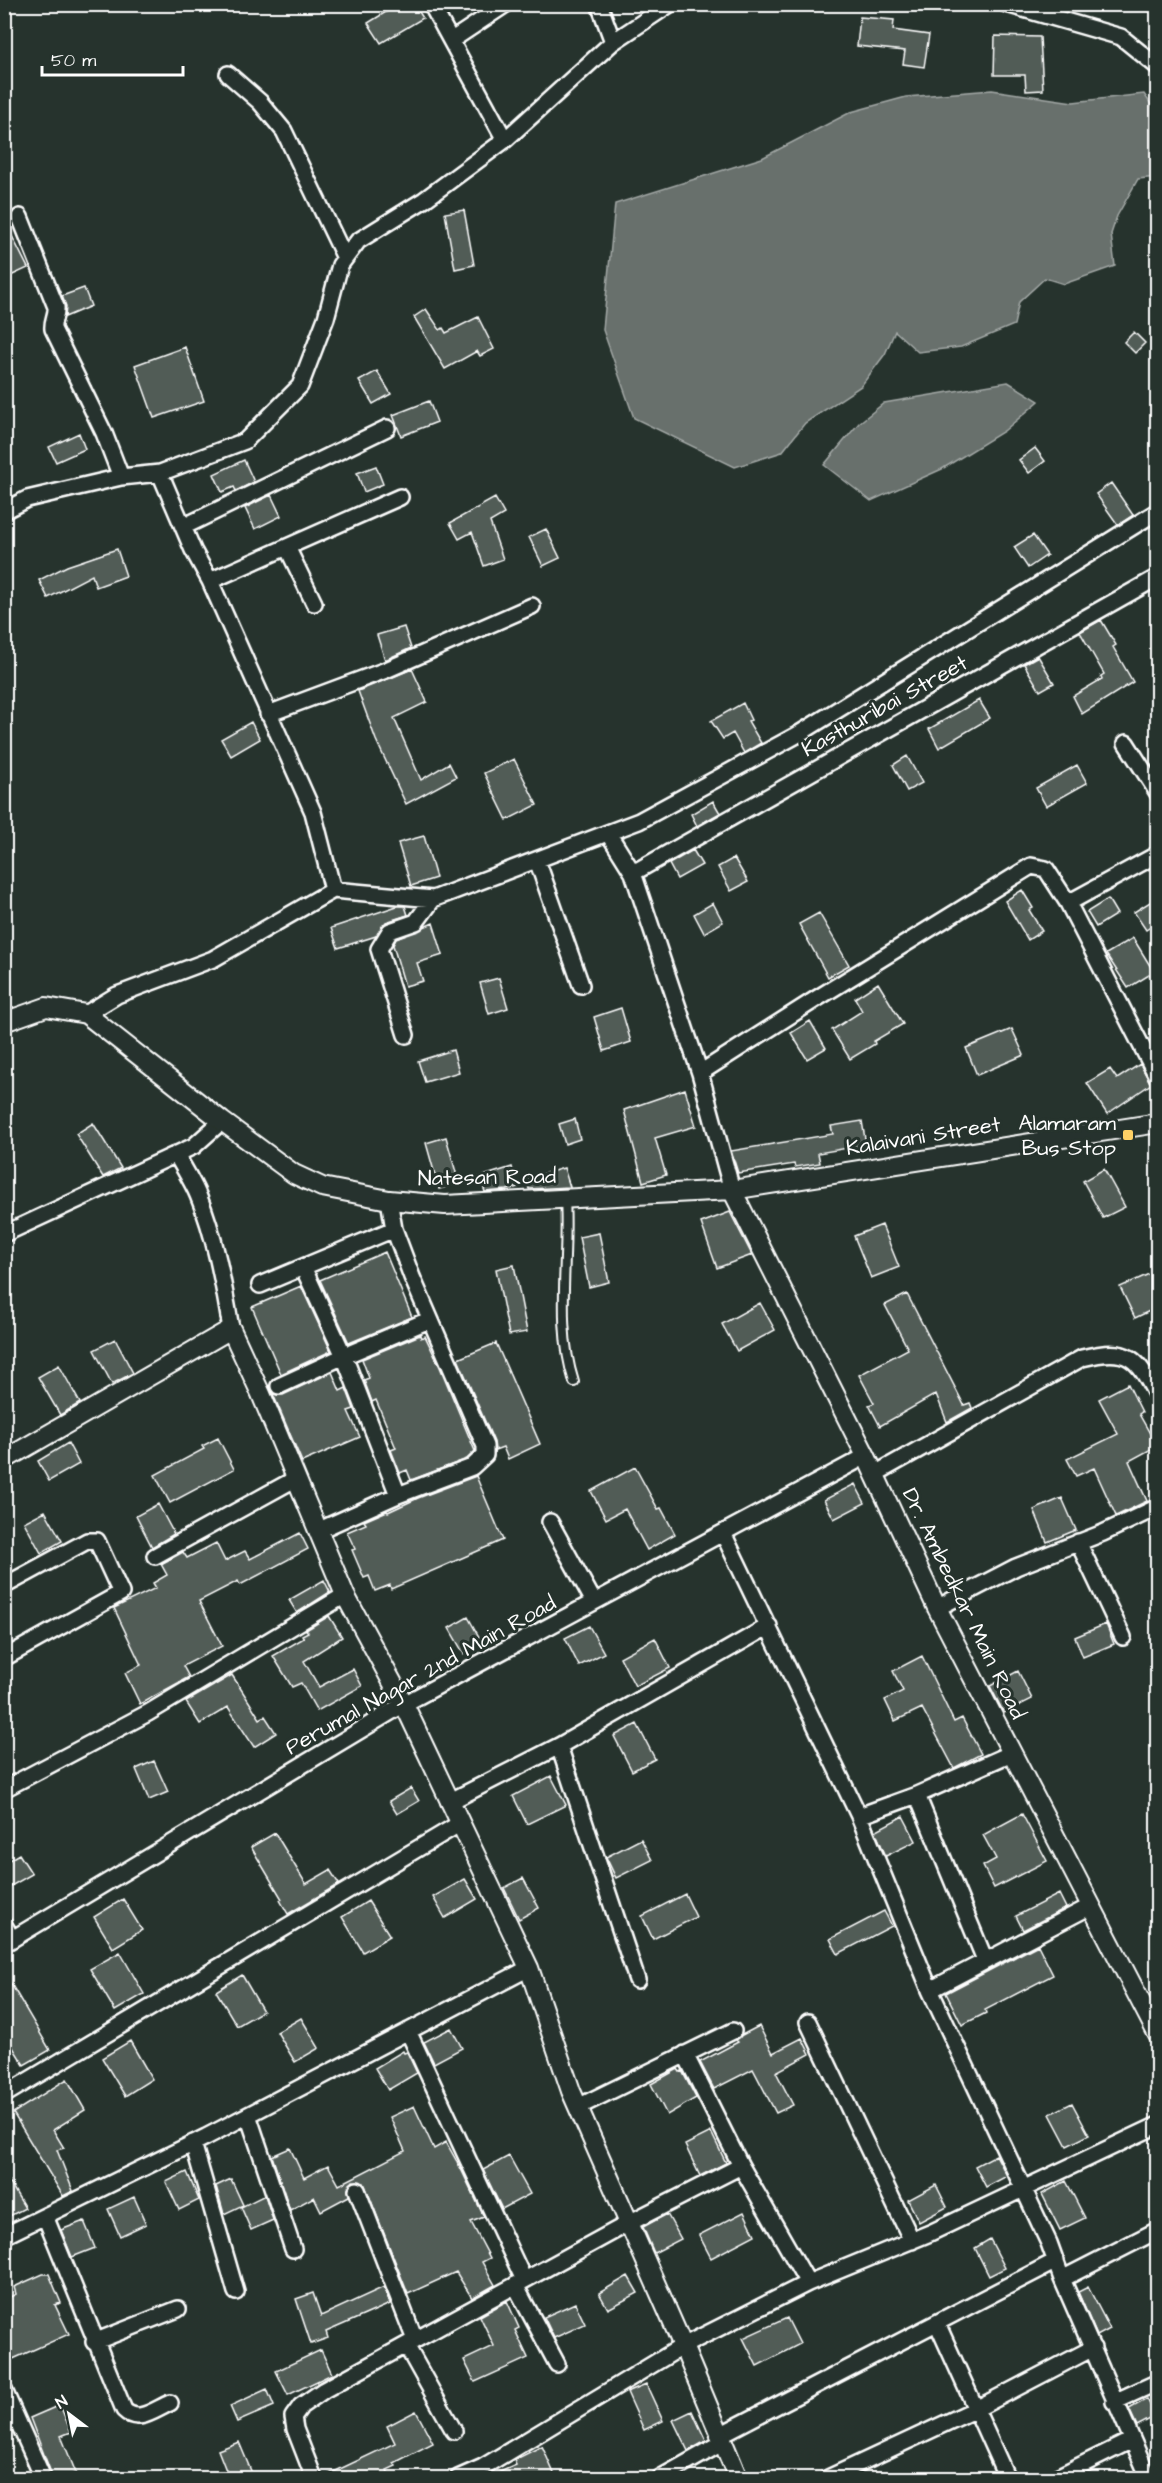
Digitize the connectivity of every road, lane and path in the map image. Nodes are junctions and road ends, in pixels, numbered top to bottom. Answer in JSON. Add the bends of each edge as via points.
{"nodes":[{"id":1,"x":431,"y":4,"type":"edge"},
{"id":2,"x":506,"y":4,"type":"edge"},
{"id":3,"x":599,"y":4,"type":"edge"},
{"id":4,"x":670,"y":4,"type":"edge"},
{"id":5,"x":1006,"y":4,"type":"edge"},
{"id":6,"x":1039,"y":9,"type":"edge"},
{"id":7,"x":452,"y":40,"type":"junction"},
{"id":8,"x":613,"y":42,"type":"junction"},
{"id":9,"x":1158,"y":67,"type":"edge"},
{"id":10,"x":228,"y":74,"type":"dead end"},
{"id":11,"x":505,"y":140,"type":"junction"},
{"id":12,"x":20,"y":217,"type":"dead end"},
{"id":13,"x":345,"y":258,"type":"junction"},
{"id":14,"x":387,"y":428,"type":"dead end"},
{"id":15,"x":160,"y":473,"type":"junction"},
{"id":16,"x":121,"y":477,"type":"junction"},
{"id":17,"x":400,"y":497,"type":"dead end"},
{"id":18,"x":4,"y":511,"type":"edge"},
{"id":19,"x":1158,"y":511,"type":"edge"},
{"id":20,"x":183,"y":527,"type":"junction"},
{"id":21,"x":287,"y":547,"type":"junction"},
{"id":22,"x":1158,"y":577,"type":"edge"},
{"id":23,"x":210,"y":581,"type":"junction"},
{"id":24,"x":314,"y":603,"type":"dead end"},
{"id":25,"x":532,"y":606,"type":"dead end"},
{"id":26,"x":268,"y":714,"type":"junction"},
{"id":27,"x":1126,"y":743,"type":"dead end"},
{"id":28,"x":1158,"y":793,"type":"edge"},
{"id":29,"x":608,"y":833,"type":"junction"},
{"id":30,"x":1158,"y":854,"type":"edge"},
{"id":31,"x":537,"y":860,"type":"junction"},
{"id":32,"x":633,"y":873,"type":"junction"},
{"id":33,"x":333,"y":890,"type":"junction"},
{"id":34,"x":433,"y":899,"type":"junction"},
{"id":35,"x":1068,"y":903,"type":"junction"},
{"id":36,"x":581,"y":985,"type":"dead end"},
{"id":37,"x":86,"y":1014,"type":"junction"},
{"id":38,"x":4,"y":1022,"type":"edge"},
{"id":39,"x":406,"y":1035,"type":"dead end"},
{"id":40,"x":700,"y":1073,"type":"junction"},
{"id":41,"x":1158,"y":1078,"type":"edge"},
{"id":42,"x":222,"y":1121,"type":"junction"},
{"id":43,"x":1158,"y":1123,"type":"edge"},
{"id":44,"x":176,"y":1154,"type":"junction"},
{"id":45,"x":732,"y":1190,"type":"junction"},
{"id":46,"x":565,"y":1199,"type":"junction"},
{"id":47,"x":389,"y":1200,"type":"junction"},
{"id":48,"x":394,"y":1229,"type":"junction"},
{"id":49,"x":4,"y":1234,"type":"edge"},
{"id":50,"x":303,"y":1267,"type":"junction"},
{"id":51,"x":260,"y":1285,"type":"dead end"},
{"id":52,"x":429,"y":1320,"type":"junction"},
{"id":53,"x":231,"y":1329,"type":"junction"},
{"id":54,"x":344,"y":1356,"type":"junction"},
{"id":55,"x":574,"y":1382,"type":"dead end"},
{"id":56,"x":279,"y":1386,"type":"dead end"},
{"id":57,"x":1158,"y":1398,"type":"edge"},
{"id":58,"x":866,"y":1456,"type":"junction"},
{"id":59,"x":4,"y":1460,"type":"edge"},
{"id":60,"x":875,"y":1474,"type":"junction"},
{"id":61,"x":295,"y":1479,"type":"junction"},
{"id":62,"x":398,"y":1495,"type":"junction"},
{"id":63,"x":1158,"y":1508,"type":"edge"},
{"id":64,"x":550,"y":1522,"type":"dead end"},
{"id":65,"x":317,"y":1531,"type":"junction"},
{"id":66,"x":723,"y":1533,"type":"junction"},
{"id":67,"x":1078,"y":1542,"type":"junction"},
{"id":68,"x":155,"y":1556,"type":"dead end"},
{"id":69,"x":4,"y":1586,"type":"edge"},
{"id":70,"x":345,"y":1594,"type":"junction"},
{"id":71,"x":594,"y":1602,"type":"junction"},
{"id":72,"x":938,"y":1608,"type":"junction"},
{"id":73,"x":769,"y":1626,"type":"junction"},
{"id":74,"x":1124,"y":1637,"type":"dead end"},
{"id":75,"x":4,"y":1658,"type":"edge"},
{"id":76,"x":404,"y":1704,"type":"junction"},
{"id":77,"x":559,"y":1746,"type":"junction"},
{"id":78,"x":1012,"y":1753,"type":"junction"},
{"id":79,"x":4,"y":1789,"type":"edge"},
{"id":80,"x":917,"y":1795,"type":"junction"},
{"id":81,"x":449,"y":1802,"type":"junction"},
{"id":82,"x":859,"y":1816,"type":"junction"},
{"id":83,"x":459,"y":1824,"type":"junction"},
{"id":84,"x":1091,"y":1906,"type":"junction"},
{"id":85,"x":7,"y":1936,"type":"edge"},
{"id":86,"x":986,"y":1960,"type":"junction"},
{"id":87,"x":529,"y":1968,"type":"junction"},
{"id":88,"x":637,"y":1980,"type":"dead end"},
{"id":89,"x":930,"y":1990,"type":"junction"},
{"id":90,"x":808,"y":2022,"type":"dead end"},
{"id":91,"x":408,"y":2031,"type":"junction"},
{"id":92,"x":733,"y":2031,"type":"dead end"},
{"id":93,"x":1158,"y":2035,"type":"edge"},
{"id":94,"x":685,"y":2054,"type":"junction"},
{"id":95,"x":4,"y":2096,"type":"edge"},
{"id":96,"x":578,"y":2107,"type":"junction"},
{"id":97,"x":248,"y":2115,"type":"junction"},
{"id":98,"x":1158,"y":2126,"type":"edge"},
{"id":99,"x":193,"y":2143,"type":"junction"},
{"id":100,"x":741,"y":2166,"type":"junction"},
{"id":101,"x":1024,"y":2189,"type":"junction"},
{"id":102,"x":357,"y":2190,"type":"dead end"},
{"id":103,"x":45,"y":2216,"type":"junction"},
{"id":104,"x":629,"y":2223,"type":"junction"},
{"id":105,"x":1158,"y":2230,"type":"edge"},
{"id":106,"x":4,"y":2236,"type":"edge"},
{"id":107,"x":912,"y":2241,"type":"junction"},
{"id":108,"x":293,"y":2249,"type":"dead end"},
{"id":109,"x":1056,"y":2261,"type":"junction"},
{"id":110,"x":1062,"y":2280,"type":"junction"},
{"id":111,"x":520,"y":2283,"type":"junction"},
{"id":112,"x":808,"y":2283,"type":"junction"},
{"id":113,"x":236,"y":2292,"type":"dead end"},
{"id":114,"x":178,"y":2309,"type":"dead end"},
{"id":115,"x":937,"y":2323,"type":"junction"},
{"id":116,"x":94,"y":2342,"type":"junction"},
{"id":117,"x":410,"y":2343,"type":"junction"},
{"id":118,"x":683,"y":2346,"type":"junction"},
{"id":119,"x":1093,"y":2348,"type":"junction"},
{"id":120,"x":557,"y":2364,"type":"dead end"},
{"id":121,"x":1158,"y":2382,"type":"edge"},
{"id":122,"x":4,"y":2390,"type":"edge"},
{"id":123,"x":1114,"y":2402,"type":"junction"},
{"id":124,"x":170,"y":2403,"type":"dead end"},
{"id":125,"x":976,"y":2409,"type":"junction"},
{"id":126,"x":454,"y":2431,"type":"dead end"},
{"id":127,"x":721,"y":2439,"type":"junction"},
{"id":128,"x":1131,"y":2440,"type":"junction"},
{"id":129,"x":43,"y":2478,"type":"edge"},
{"id":130,"x":314,"y":2478,"type":"edge"},
{"id":131,"x":458,"y":2478,"type":"edge"},
{"id":132,"x":660,"y":2478,"type":"edge"},
{"id":133,"x":738,"y":2478,"type":"edge"},
{"id":134,"x":828,"y":2478,"type":"edge"},
{"id":135,"x":1007,"y":2478,"type":"edge"},
{"id":136,"x":1055,"y":2478,"type":"edge"},
{"id":137,"x":1149,"y":2478,"type":"edge"}],
"edges":[{"from":1,"to":7,"type":"street"},
{"from":2,"to":7,"type":"street"},
{"from":3,"to":8,"type":"street"},
{"from":4,"to":8,"type":"street"},
{"from":5,"to":6,"type":"street"},
{"from":6,"to":9,"type":"street","via":[[1121,38]]},
{"from":7,"to":11,"type":"street"},
{"from":8,"to":11,"type":"street"},
{"from":10,"to":13,"type":"street","via":[[260,102],[284,131]]},
{"from":11,"to":13,"type":"street","via":[[424,200],[358,241]]},
{"from":12,"to":16,"type":"street","via":[[56,307],[53,329]]},
{"from":13,"to":15,"type":"street","via":[[339,265],[326,318],[300,386],[245,441]]},
{"from":14,"to":20,"type":"street"},
{"from":15,"to":16,"type":"street"},
{"from":15,"to":20,"type":"street"},
{"from":16,"to":18,"type":"street","via":[[27,500]]},
{"from":17,"to":21,"type":"street"},
{"from":19,"to":29,"type":"street","via":[[796,735]]},
{"from":20,"to":23,"type":"street"},
{"from":21,"to":23,"type":"street"},
{"from":21,"to":24,"type":"street"},
{"from":22,"to":32,"type":"street","name":"Kasthuribai Street"},
{"from":23,"to":26,"type":"street"},
{"from":25,"to":26,"type":"street","via":[[386,670]]},
{"from":26,"to":33,"type":"street","via":[[313,812]]},
{"from":27,"to":28,"type":"street"},
{"from":29,"to":31,"type":"street"},
{"from":29,"to":32,"type":"street"},
{"from":30,"to":35,"type":"street"},
{"from":31,"to":34,"type":"street"},
{"from":31,"to":36,"type":"street"},
{"from":32,"to":40,"type":"street"},
{"from":33,"to":34,"type":"street"},
{"from":33,"to":37,"type":"street","via":[[213,959],[117,995]]},
{"from":34,"to":39,"type":"street","via":[[416,922],[390,932],[379,949]]},
{"from":35,"to":40,"type":"street","via":[[1046,869],[1031,866]]},
{"from":35,"to":41,"type":"street"},
{"from":37,"to":38,"type":"street","via":[[46,1007]]},
{"from":37,"to":42,"type":"street","name":"Natesan Road"},
{"from":40,"to":45,"type":"street"},
{"from":42,"to":44,"type":"street","via":[[194,1146]]},
{"from":42,"to":47,"type":"street","name":"Natesan Road","via":[[294,1174],[322,1187]]},
{"from":43,"to":45,"type":"street","name":"Kalaivani Street"},
{"from":44,"to":49,"type":"street"},
{"from":44,"to":53,"type":"street","via":[[198,1195]]},
{"from":45,"to":46,"type":"street","name":"Natesan Road"},
{"from":45,"to":58,"type":"street","name":"Dr. Ambedkar Main Road"},
{"from":46,"to":47,"type":"street","name":"Natesan Road","via":[[445,1205]]},
{"from":46,"to":55,"type":"lane","via":[[565,1343]]},
{"from":47,"to":48,"type":"street"},
{"from":48,"to":50,"type":"street"},
{"from":48,"to":52,"type":"street"},
{"from":50,"to":51,"type":"street"},
{"from":50,"to":54,"type":"street"},
{"from":52,"to":54,"type":"street"},
{"from":52,"to":62,"type":"street","via":[[485,1446],[485,1455],[472,1467]]},
{"from":53,"to":59,"type":"street"},
{"from":53,"to":61,"type":"street"},
{"from":54,"to":56,"type":"street"},
{"from":54,"to":62,"type":"street"},
{"from":57,"to":60,"type":"street","via":[[1142,1367],[1119,1353],[1082,1358]]},
{"from":58,"to":60,"type":"street","name":"Dr. Ambedkar Main Road"},
{"from":58,"to":66,"type":"street","name":"Perumal Nagar 2nd Main Road"},
{"from":60,"to":72,"type":"street","name":"Dr. Ambedkar Main Road"},
{"from":61,"to":65,"type":"street"},
{"from":61,"to":68,"type":"street"},
{"from":62,"to":65,"type":"street"},
{"from":63,"to":67,"type":"street"},
{"from":64,"to":71,"type":"street"},
{"from":65,"to":70,"type":"street"},
{"from":66,"to":71,"type":"street","name":"Perumal Nagar 2nd Main Road"},
{"from":66,"to":73,"type":"street"},
{"from":67,"to":72,"type":"street","via":[[1016,1567]]},
{"from":67,"to":74,"type":"street"},
{"from":69,"to":75,"type":"street","via":[[87,1540],[97,1542],[121,1593]]},
{"from":70,"to":76,"type":"street"},
{"from":70,"to":79,"type":"street","via":[[148,1713]]},
{"from":71,"to":76,"type":"street","name":"Perumal Nagar 2nd Main Road"},
{"from":72,"to":78,"type":"street","name":"Dr. Ambedkar Main Road"},
{"from":73,"to":77,"type":"street"},
{"from":73,"to":82,"type":"street"},
{"from":76,"to":81,"type":"street"},
{"from":76,"to":85,"type":"street","name":"Perumal Nagar 2nd Main Road"},
{"from":77,"to":81,"type":"street"},
{"from":77,"to":88,"type":"street"},
{"from":78,"to":80,"type":"street"},
{"from":78,"to":84,"type":"street","name":"Dr. Ambedkar Main Road"},
{"from":80,"to":82,"type":"street"},
{"from":80,"to":86,"type":"street"},
{"from":81,"to":83,"type":"street"},
{"from":82,"to":89,"type":"street"},
{"from":83,"to":87,"type":"street"},
{"from":83,"to":95,"type":"street"},
{"from":84,"to":86,"type":"street"},
{"from":84,"to":93,"type":"street","name":"Dr. Ambedkar Main Road"},
{"from":86,"to":89,"type":"street"},
{"from":87,"to":91,"type":"street"},
{"from":87,"to":96,"type":"street"},
{"from":89,"to":101,"type":"street"},
{"from":90,"to":107,"type":"street"},
{"from":91,"to":97,"type":"street"},
{"from":91,"to":111,"type":"street"},
{"from":92,"to":94,"type":"street"},
{"from":94,"to":96,"type":"street"},
{"from":94,"to":100,"type":"street"},
{"from":96,"to":104,"type":"street"},
{"from":97,"to":99,"type":"street"},
{"from":97,"to":108,"type":"street"},
{"from":98,"to":101,"type":"street"},
{"from":99,"to":103,"type":"street"},
{"from":99,"to":113,"type":"street"},
{"from":100,"to":104,"type":"street"},
{"from":100,"to":112,"type":"street"},
{"from":101,"to":107,"type":"street"},
{"from":101,"to":109,"type":"street"},
{"from":102,"to":117,"type":"street"},
{"from":103,"to":106,"type":"street"},
{"from":103,"to":116,"type":"street"},
{"from":104,"to":111,"type":"street"},
{"from":104,"to":118,"type":"street"},
{"from":105,"to":110,"type":"street"},
{"from":107,"to":112,"type":"street"},
{"from":109,"to":110,"type":"street"},
{"from":109,"to":115,"type":"street"},
{"from":110,"to":119,"type":"street"},
{"from":111,"to":117,"type":"street"},
{"from":111,"to":120,"type":"street"},
{"from":112,"to":118,"type":"street"},
{"from":114,"to":116,"type":"street"},
{"from":115,"to":125,"type":"street"},
{"from":115,"to":127,"type":"street"},
{"from":116,"to":124,"type":"street","via":[[116,2397],[131,2417]]},
{"from":117,"to":126,"type":"street"},
{"from":117,"to":130,"type":"street","via":[[324,2390],[293,2416]]},
{"from":118,"to":127,"type":"street"},
{"from":118,"to":131,"type":"street","via":[[483,2467]]},
{"from":119,"to":123,"type":"street"},
{"from":119,"to":125,"type":"street"},
{"from":121,"to":123,"type":"street"},
{"from":122,"to":129,"type":"street"},
{"from":123,"to":128,"type":"street"},
{"from":125,"to":134,"type":"street"},
{"from":125,"to":135,"type":"street"},
{"from":127,"to":132,"type":"street"},
{"from":127,"to":133,"type":"street"},
{"from":128,"to":136,"type":"street"},
{"from":128,"to":137,"type":"street"}]}
